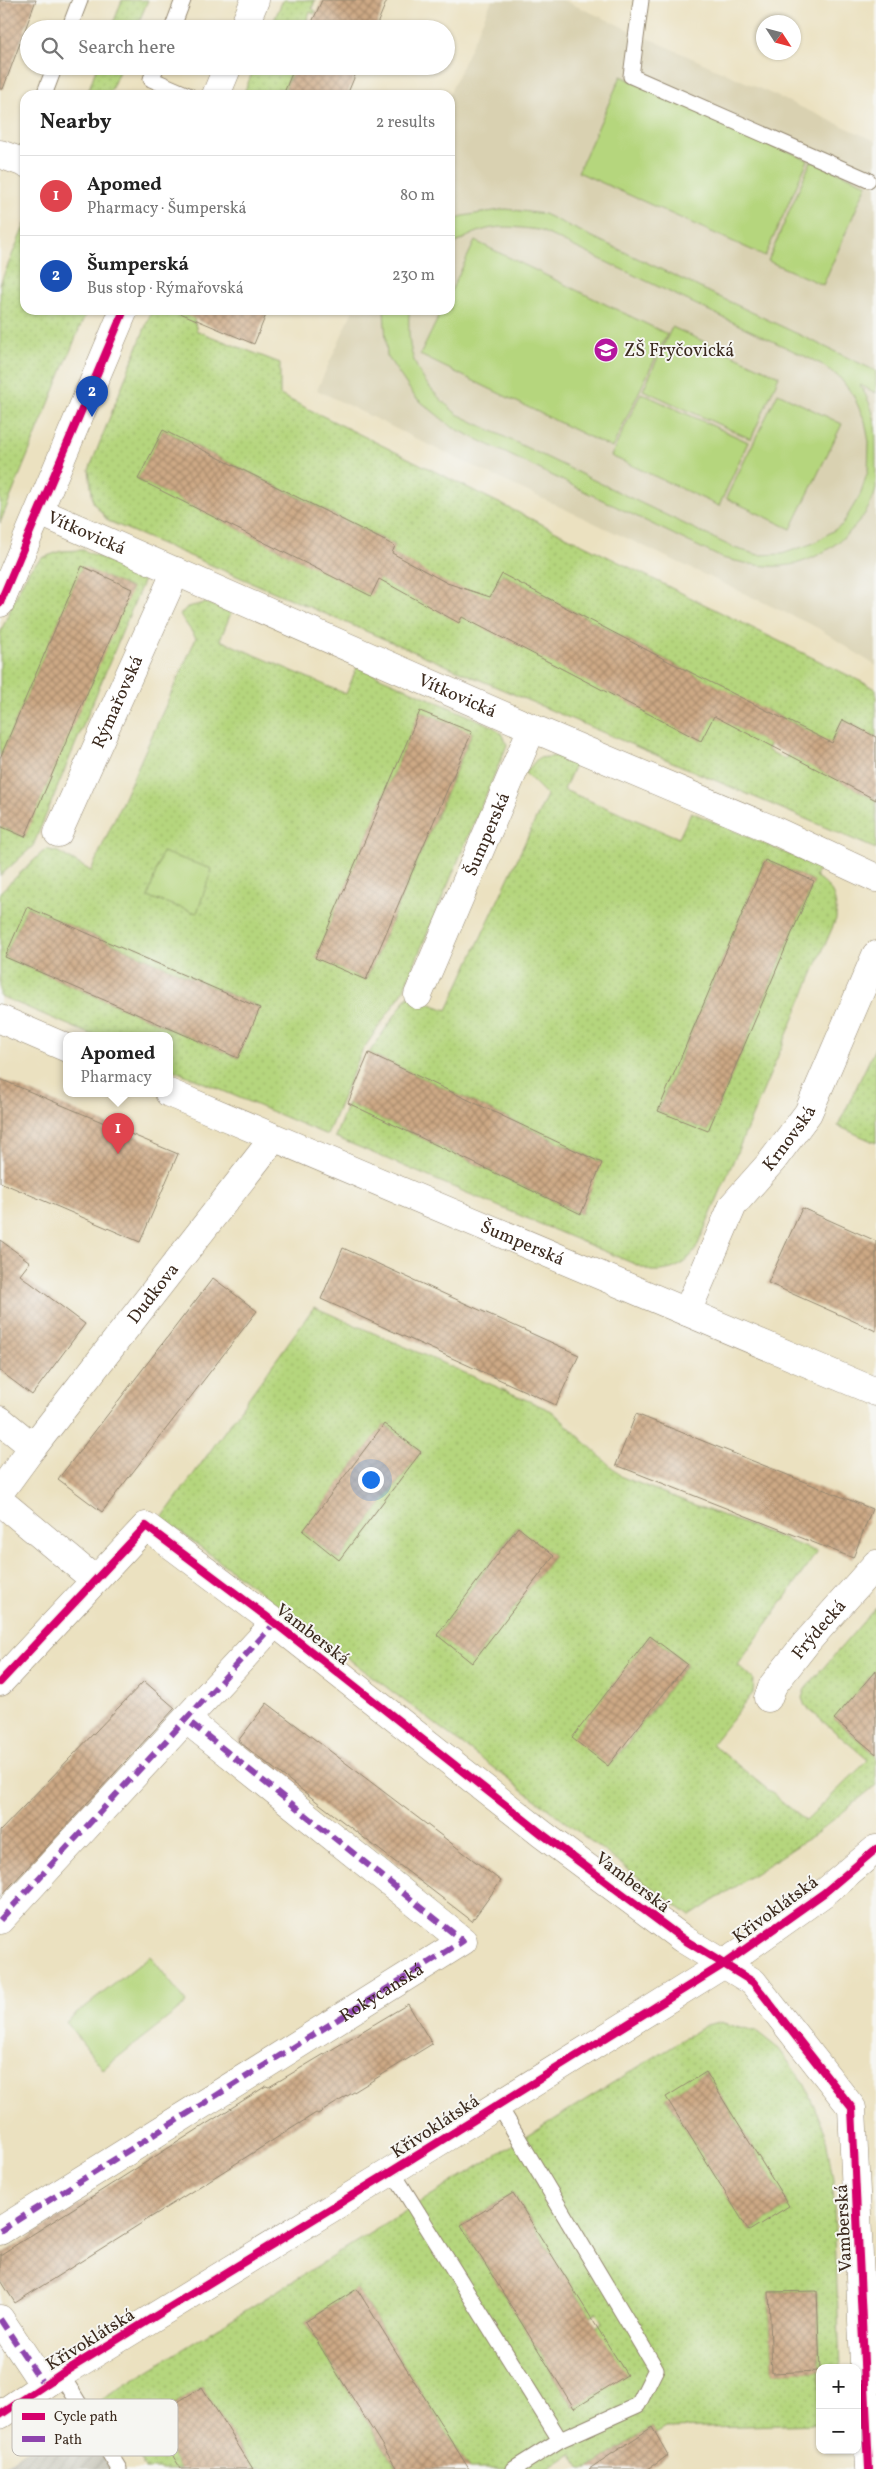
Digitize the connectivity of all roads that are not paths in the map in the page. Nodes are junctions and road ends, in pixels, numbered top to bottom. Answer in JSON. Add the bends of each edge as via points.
{"nodes":[{"id":1,"x":80,"y":0,"type":"edge"},
{"id":2,"x":183,"y":0,"type":"edge"},
{"id":3,"x":255,"y":0,"type":"edge"},
{"id":4,"x":642,"y":0,"type":"edge"},
{"id":5,"x":72,"y":20,"type":"edge"},
{"id":6,"x":175,"y":20,"type":"edge"},
{"id":7,"x":247,"y":20,"type":"edge"},
{"id":8,"x":52,"y":75,"type":"edge"},
{"id":9,"x":153,"y":75,"type":"edge"},
{"id":10,"x":224,"y":75,"type":"edge"},
{"id":11,"x":46,"y":90,"type":"edge"},
{"id":12,"x":176,"y":90,"type":"edge"},
{"id":13,"x":218,"y":90,"type":"edge"},
{"id":14,"x":868,"y":180,"type":"dead end"},
{"id":15,"x":122,"y":315,"type":"edge"},
{"id":16,"x":40,"y":512,"type":"junction"},
{"id":17,"x":176,"y":572,"type":"junction"},
{"id":18,"x":0,"y":603,"type":"edge"},
{"id":19,"x":532,"y":728,"type":"junction"},
{"id":20,"x":58,"y":833,"type":"dead end"},
{"id":21,"x":876,"y":878,"type":"edge"},
{"id":22,"x":876,"y":955,"type":"edge"},
{"id":23,"x":418,"y":995,"type":"dead end"},
{"id":24,"x":0,"y":1018,"type":"edge"},
{"id":25,"x":63,"y":1046,"type":"edge"},
{"id":26,"x":173,"y":1095,"type":"edge"},
{"id":27,"x":273,"y":1138,"type":"junction"},
{"id":28,"x":687,"y":1312,"type":"junction"},
{"id":29,"x":876,"y":1392,"type":"edge"},
{"id":30,"x":0,"y":1420,"type":"edge"},
{"id":31,"x":33,"y":1447,"type":"junction"},
{"id":32,"x":0,"y":1492,"type":"edge"},
{"id":33,"x":0,"y":1501,"type":"edge"},
{"id":34,"x":876,"y":1564,"type":"edge"},
{"id":35,"x":95,"y":1580,"type":"junction"},
{"id":36,"x":275,"y":1623,"type":"junction"},
{"id":37,"x":0,"y":1682,"type":"edge"},
{"id":38,"x":768,"y":1698,"type":"dead end"},
{"id":39,"x":187,"y":1720,"type":"junction"},
{"id":40,"x":876,"y":1850,"type":"edge"},
{"id":41,"x":0,"y":1920,"type":"edge"},
{"id":42,"x":724,"y":1964,"type":"junction"},
{"id":43,"x":498,"y":2104,"type":"junction"},
{"id":44,"x":392,"y":2171,"type":"junction"},
{"id":45,"x":0,"y":2231,"type":"edge"},
{"id":46,"x":0,"y":2319,"type":"edge"},
{"id":47,"x":52,"y":2380,"type":"junction"},
{"id":48,"x":24,"y":2399,"type":"edge"},
{"id":49,"x":66,"y":2399,"type":"edge"},
{"id":50,"x":12,"y":2407,"type":"edge"},
{"id":51,"x":0,"y":2415,"type":"edge"},
{"id":52,"x":560,"y":2440,"type":"junction"},
{"id":53,"x":109,"y":2456,"type":"edge"},
{"id":54,"x":119,"y":2469,"type":"edge"},
{"id":55,"x":514,"y":2469,"type":"edge"},
{"id":56,"x":869,"y":2469,"type":"edge"}],
"edges":[{"from":1,"to":5,"type":"lane"},
{"from":2,"to":6,"type":"lane"},
{"from":3,"to":7,"type":"street"},
{"from":4,"to":14,"type":"lane","via":[[632,76]]},
{"from":8,"to":11,"type":"lane"},
{"from":9,"to":12,"type":"lane","via":[[151,79]]},
{"from":10,"to":13,"type":"street"},
{"from":15,"to":16,"type":"street"},
{"from":16,"to":17,"type":"street","name":"Vítkovická"},
{"from":16,"to":18,"type":"street"},
{"from":17,"to":19,"type":"street","name":"Vítkovická"},
{"from":17,"to":20,"type":"street","name":"Rýmařovská"},
{"from":19,"to":21,"type":"street","name":"Vítkovická","via":[[771,829]]},
{"from":19,"to":23,"type":"street","name":"Šumperská"},
{"from":22,"to":28,"type":"street","name":"Krnovská","via":[[808,1113],[772,1162],[733,1205]]},
{"from":24,"to":25,"type":"street"},
{"from":26,"to":27,"type":"street","name":"Šumperská"},
{"from":27,"to":28,"type":"street","name":"Šumperská"},
{"from":27,"to":31,"type":"street","name":"Dudkova"},
{"from":28,"to":29,"type":"street","name":"Šumperská"},
{"from":30,"to":31,"type":"street"},
{"from":31,"to":32,"type":"street","name":"Dudkova"},
{"from":33,"to":35,"type":"street"},
{"from":34,"to":38,"type":"street","name":"Frýdecká","via":[[806,1643],[773,1685]]},
{"from":35,"to":36,"type":"street","name":"Vamberská","via":[[146,1526]]},
{"from":35,"to":37,"type":"street"},
{"from":36,"to":39,"type":"street"},
{"from":36,"to":42,"type":"street","name":"Vamberská","via":[[542,1834]]},
{"from":39,"to":41,"type":"street"},
{"from":39,"to":45,"type":"street","name":"Rokycanská","via":[[463,1941]]},
{"from":40,"to":42,"type":"street","name":"Křivoklátská","via":[[824,1894]]},
{"from":42,"to":43,"type":"street","name":"Křivoklátská"},
{"from":42,"to":56,"type":"street","name":"Vamberská","via":[[753,1982],[852,2108]]},
{"from":43,"to":44,"type":"street","name":"Křivoklátská"},
{"from":43,"to":52,"type":"lane","via":[[656,2369],[638,2405]]},
{"from":44,"to":47,"type":"street","name":"Křivoklátská"},
{"from":44,"to":52,"type":"lane"},
{"from":46,"to":47,"type":"street"},
{"from":47,"to":48,"type":"street","name":"Křivoklátská"},
{"from":47,"to":49,"type":"lane"},
{"from":50,"to":51,"type":"street","name":"Křivoklátská"},
{"from":52,"to":55,"type":"lane"},
{"from":53,"to":54,"type":"lane"}]}
